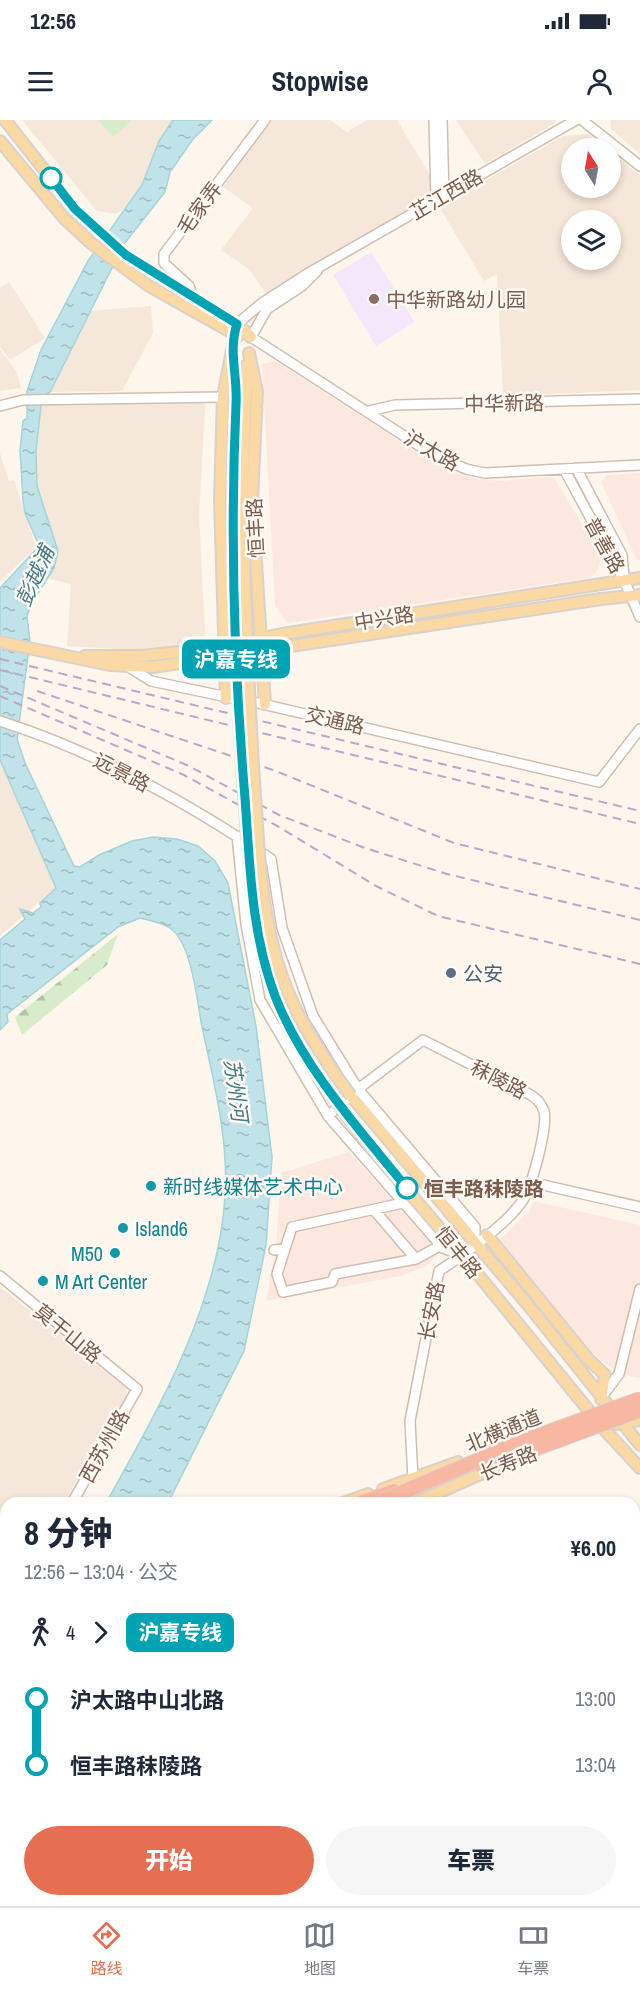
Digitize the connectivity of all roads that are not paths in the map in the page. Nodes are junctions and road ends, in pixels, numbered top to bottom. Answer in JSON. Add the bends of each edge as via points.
{"nodes":[{"id":1,"x":4,"y":120,"type":"edge"},
{"id":2,"x":265,"y":120,"type":"edge"},
{"id":3,"x":434,"y":120,"type":"edge"},
{"id":4,"x":442,"y":120,"type":"edge"},
{"id":5,"x":576,"y":120,"type":"edge"},
{"id":6,"x":582,"y":120,"type":"edge"},
{"id":7,"x":0,"y":141,"type":"edge"},
{"id":8,"x":640,"y":166,"type":"edge"},
{"id":9,"x":440,"y":196,"type":"junction"},
{"id":10,"x":317,"y":271,"type":"junction"},
{"id":11,"x":192,"y":295,"type":"junction"},
{"id":12,"x":237,"y":324,"type":"junction"},
{"id":13,"x":233,"y":336,"type":"junction"},
{"id":14,"x":251,"y":337,"type":"junction"},
{"id":15,"x":231,"y":351,"type":"junction"},
{"id":16,"x":249,"y":353,"type":"junction"},
{"id":17,"x":223,"y":398,"type":"junction"},
{"id":18,"x":640,"y":399,"type":"edge"},
{"id":19,"x":0,"y":406,"type":"edge"},
{"id":20,"x":369,"y":411,"type":"junction"},
{"id":21,"x":640,"y":465,"type":"edge"},
{"id":22,"x":576,"y":468,"type":"junction"},
{"id":23,"x":564,"y":469,"type":"junction"},
{"id":24,"x":237,"y":500,"type":"junction"},
{"id":25,"x":640,"y":578,"type":"edge"},
{"id":26,"x":624,"y":580,"type":"junction"},
{"id":27,"x":635,"y":596,"type":"edge"},
{"id":28,"x":640,"y":604,"type":"edge"},
{"id":29,"x":640,"y":617,"type":"edge"},
{"id":30,"x":262,"y":638,"type":"junction"},
{"id":31,"x":0,"y":642,"type":"edge"},
{"id":32,"x":223,"y":646,"type":"junction"},
{"id":33,"x":262,"y":651,"type":"junction"},
{"id":34,"x":223,"y":658,"type":"junction"},
{"id":35,"x":129,"y":662,"type":"junction"},
{"id":36,"x":226,"y":698,"type":"junction"},
{"id":37,"x":265,"y":704,"type":"junction"},
{"id":38,"x":0,"y":721,"type":"edge"},
{"id":39,"x":640,"y":729,"type":"edge"},
{"id":40,"x":237,"y":836,"type":"junction"},
{"id":41,"x":358,"y":1089,"type":"junction"},
{"id":42,"x":328,"y":1116,"type":"junction"},
{"id":43,"x":530,"y":1182,"type":"junction"},
{"id":44,"x":403,"y":1203,"type":"junction"},
{"id":45,"x":640,"y":1207,"type":"edge"},
{"id":46,"x":374,"y":1210,"type":"junction"},
{"id":47,"x":487,"y":1235,"type":"junction"},
{"id":48,"x":441,"y":1245,"type":"junction"},
{"id":49,"x":475,"y":1245,"type":"junction"},
{"id":50,"x":285,"y":1249,"type":"junction"},
{"id":51,"x":274,"y":1250,"type":"dead end"},
{"id":52,"x":462,"y":1255,"type":"junction"},
{"id":53,"x":416,"y":1259,"type":"junction"},
{"id":54,"x":0,"y":1276,"type":"edge"},
{"id":55,"x":523,"y":1281,"type":"junction"},
{"id":56,"x":640,"y":1289,"type":"edge"},
{"id":57,"x":514,"y":1290,"type":"junction"},
{"id":58,"x":137,"y":1389,"type":"joint"},
{"id":59,"x":601,"y":1399,"type":"junction"},
{"id":60,"x":640,"y":1399,"type":"edge"},
{"id":61,"x":608,"y":1408,"type":"junction"},
{"id":62,"x":640,"y":1410,"type":"edge"},
{"id":63,"x":592,"y":1413,"type":"junction"},
{"id":64,"x":640,"y":1418,"type":"edge"},
{"id":65,"x":620,"y":1423,"type":"junction"},
{"id":66,"x":603,"y":1428,"type":"junction"},
{"id":67,"x":640,"y":1445,"type":"edge"},
{"id":68,"x":640,"y":1468,"type":"edge"},
{"id":69,"x":439,"y":1477,"type":"junction"},
{"id":70,"x":409,"y":1483,"type":"junction"},
{"id":71,"x":75,"y":1497,"type":"edge"},
{"id":72,"x":362,"y":1497,"type":"edge"},
{"id":73,"x":375,"y":1497,"type":"edge"},
{"id":74,"x":397,"y":1497,"type":"edge"},
{"id":75,"x":401,"y":1497,"type":"edge"},
{"id":76,"x":430,"y":1497,"type":"edge"}],
"edges":[{"from":1,"to":11,"type":"main road","name":"沪太路","via":[[75,209],[126,255]]},
{"from":2,"to":11,"type":"street","name":"毛家弄","via":[[164,254],[164,263],[189,286]]},
{"from":3,"to":9,"type":"street"},
{"from":4,"to":9,"type":"street"},
{"from":5,"to":9,"type":"street","name":"芷江西路"},
{"from":6,"to":8,"type":"street"},
{"from":7,"to":13,"type":"main road","name":"沪太路","via":[[64,218],[91,243],[149,286]]},
{"from":9,"to":10,"type":"street","name":"芷江西路"},
{"from":10,"to":12,"type":"street","name":"芷江西路","via":[[262,303]]},
{"from":10,"to":14,"type":"street","name":"芷江西路","via":[[267,309]]},
{"from":11,"to":12,"type":"main road","name":"沪太路"},
{"from":12,"to":13,"type":"main road","name":"恒丰路"},
{"from":12,"to":14,"type":"main road","name":"沪太路"},
{"from":13,"to":14,"type":"main road","name":"沪太路"},
{"from":13,"to":15,"type":"main road","name":"恒丰路"},
{"from":14,"to":16,"type":"main road","name":"恒丰路"},
{"from":14,"to":20,"type":"street","name":"沪太路"},
{"from":15,"to":17,"type":"main road","name":"恒丰路"},
{"from":15,"to":24,"type":"main road","name":"恒丰路","via":[[237,393]]},
{"from":16,"to":24,"type":"main road","name":"恒丰路"},
{"from":16,"to":30,"type":"main road","name":"恒丰路","via":[[257,392],[252,500]]},
{"from":17,"to":19,"type":"street","via":[[24,400]]},
{"from":17,"to":32,"type":"main road","name":"恒丰路"},
{"from":18,"to":20,"type":"street","name":"中华新路","via":[[394,405]]},
{"from":20,"to":23,"type":"street","name":"沪太路","via":[[432,454],[466,469],[505,474]]},
{"from":21,"to":22,"type":"street","name":"沪太路"},
{"from":22,"to":23,"type":"street","name":"沪太路"},
{"from":22,"to":26,"type":"street","name":"普善路","via":[[622,555]]},
{"from":23,"to":26,"type":"street","name":"普善路"},
{"from":24,"to":49,"type":"main road","name":"恒丰路","bridge":true,"via":[[262,901],[276,958],[297,1012],[341,1083]]},
{"from":24,"to":52,"type":"main road","name":"恒丰路","bridge":true,"via":[[238,719],[253,902],[269,978],[285,1018],[317,1074]]},
{"from":25,"to":26,"type":"main road","name":"中兴路"},
{"from":26,"to":27,"type":"street"},
{"from":26,"to":30,"type":"main road","name":"中兴路"},
{"from":27,"to":28,"type":"street"},
{"from":27,"to":29,"type":"street"},
{"from":27,"to":33,"type":"main road","name":"中兴路"},
{"from":30,"to":32,"type":"main road","name":"中兴路"},
{"from":30,"to":33,"type":"main road","name":"恒丰路"},
{"from":31,"to":35,"type":"main road","name":"交通路","via":[[73,657]]},
{"from":32,"to":34,"type":"main road","name":"恒丰路"},
{"from":32,"to":35,"type":"main road","name":"中兴路"},
{"from":33,"to":34,"type":"main road","name":"中兴路"},
{"from":33,"to":37,"type":"main road","name":"恒丰路"},
{"from":34,"to":35,"type":"main road","name":"中兴路"},
{"from":34,"to":36,"type":"main road","name":"恒丰路"},
{"from":35,"to":36,"type":"street","name":"交通路","via":[[151,681]]},
{"from":36,"to":37,"type":"street","name":"交通路"},
{"from":37,"to":39,"type":"street","name":"交通路","via":[[599,782]]},
{"from":38,"to":40,"type":"street","name":"远景路","via":[[109,764]]},
{"from":40,"to":41,"type":"street","name":"远景路","via":[[271,859],[282,928],[306,1002]]},
{"from":40,"to":42,"type":"street","via":[[246,924],[260,1000]]},
{"from":41,"to":42,"type":"street","name":"秣陵路"},
{"from":41,"to":43,"type":"street","name":"秣陵路","via":[[423,1040],[529,1094],[541,1104],[545,1120]]},
{"from":41,"to":49,"type":"street","name":"远景路","via":[[475,1227]]},
{"from":42,"to":44,"type":"street"},
{"from":43,"to":45,"type":"street"},
{"from":43,"to":47,"type":"street","name":"长安路","via":[[523,1200]]},
{"from":44,"to":46,"type":"street"},
{"from":44,"to":48,"type":"street"},
{"from":46,"to":50,"type":"street","via":[[292,1227]]},
{"from":46,"to":53,"type":"street"},
{"from":47,"to":49,"type":"street","name":"长安路"},
{"from":47,"to":55,"type":"main road"},
{"from":48,"to":52,"type":"street"},
{"from":48,"to":53,"type":"street"},
{"from":49,"to":52,"type":"street","name":"长安路"},
{"from":49,"to":57,"type":"main road","name":"恒丰路"},
{"from":50,"to":51,"type":"street"},
{"from":50,"to":53,"type":"street","via":[[277,1274],[283,1292],[332,1282],[335,1274]]},
{"from":52,"to":63,"type":"main road","name":"恒丰路"},
{"from":52,"to":70,"type":"street","name":"长安路","via":[[439,1271],[410,1421]]},
{"from":54,"to":58,"type":"street","name":"莫干山路"},
{"from":55,"to":57,"type":"main road"},
{"from":55,"to":59,"type":"main road","via":[[605,1375]]},
{"from":56,"to":59,"type":"street","via":[[619,1374]]},
{"from":57,"to":59,"type":"main road","name":"恒丰路"},
{"from":58,"to":71,"type":"street","name":"西苏州路"},
{"from":59,"to":61,"type":"main road","name":"恒丰路"},
{"from":60,"to":61,"type":"main road","name":"长寿路"},
{"from":60,"to":69,"type":"highway","name":"北横通道","bridge":true,"via":[[523,1441]]},
{"from":61,"to":63,"type":"main road","name":"长寿路"},
{"from":61,"to":65,"type":"main road","name":"恒丰路"},
{"from":62,"to":75,"type":"highway","name":"北横通道","bridge":true},
{"from":63,"to":66,"type":"main road","name":"恒丰路"},
{"from":63,"to":70,"type":"main road","name":"长寿路"},
{"from":64,"to":65,"type":"highway"},
{"from":65,"to":66,"type":"main road","name":"长寿路"},
{"from":65,"to":67,"type":"main road","name":"恒丰路"},
{"from":66,"to":68,"type":"main road","name":"恒丰路"},
{"from":66,"to":76,"type":"main road","name":"长寿路"},
{"from":69,"to":70,"type":"highway","bridge":true},
{"from":69,"to":74,"type":"highway","name":"北横通道","bridge":true},
{"from":70,"to":72,"type":"main road","name":"长寿路"},
{"from":70,"to":73,"type":"highway"}]}
